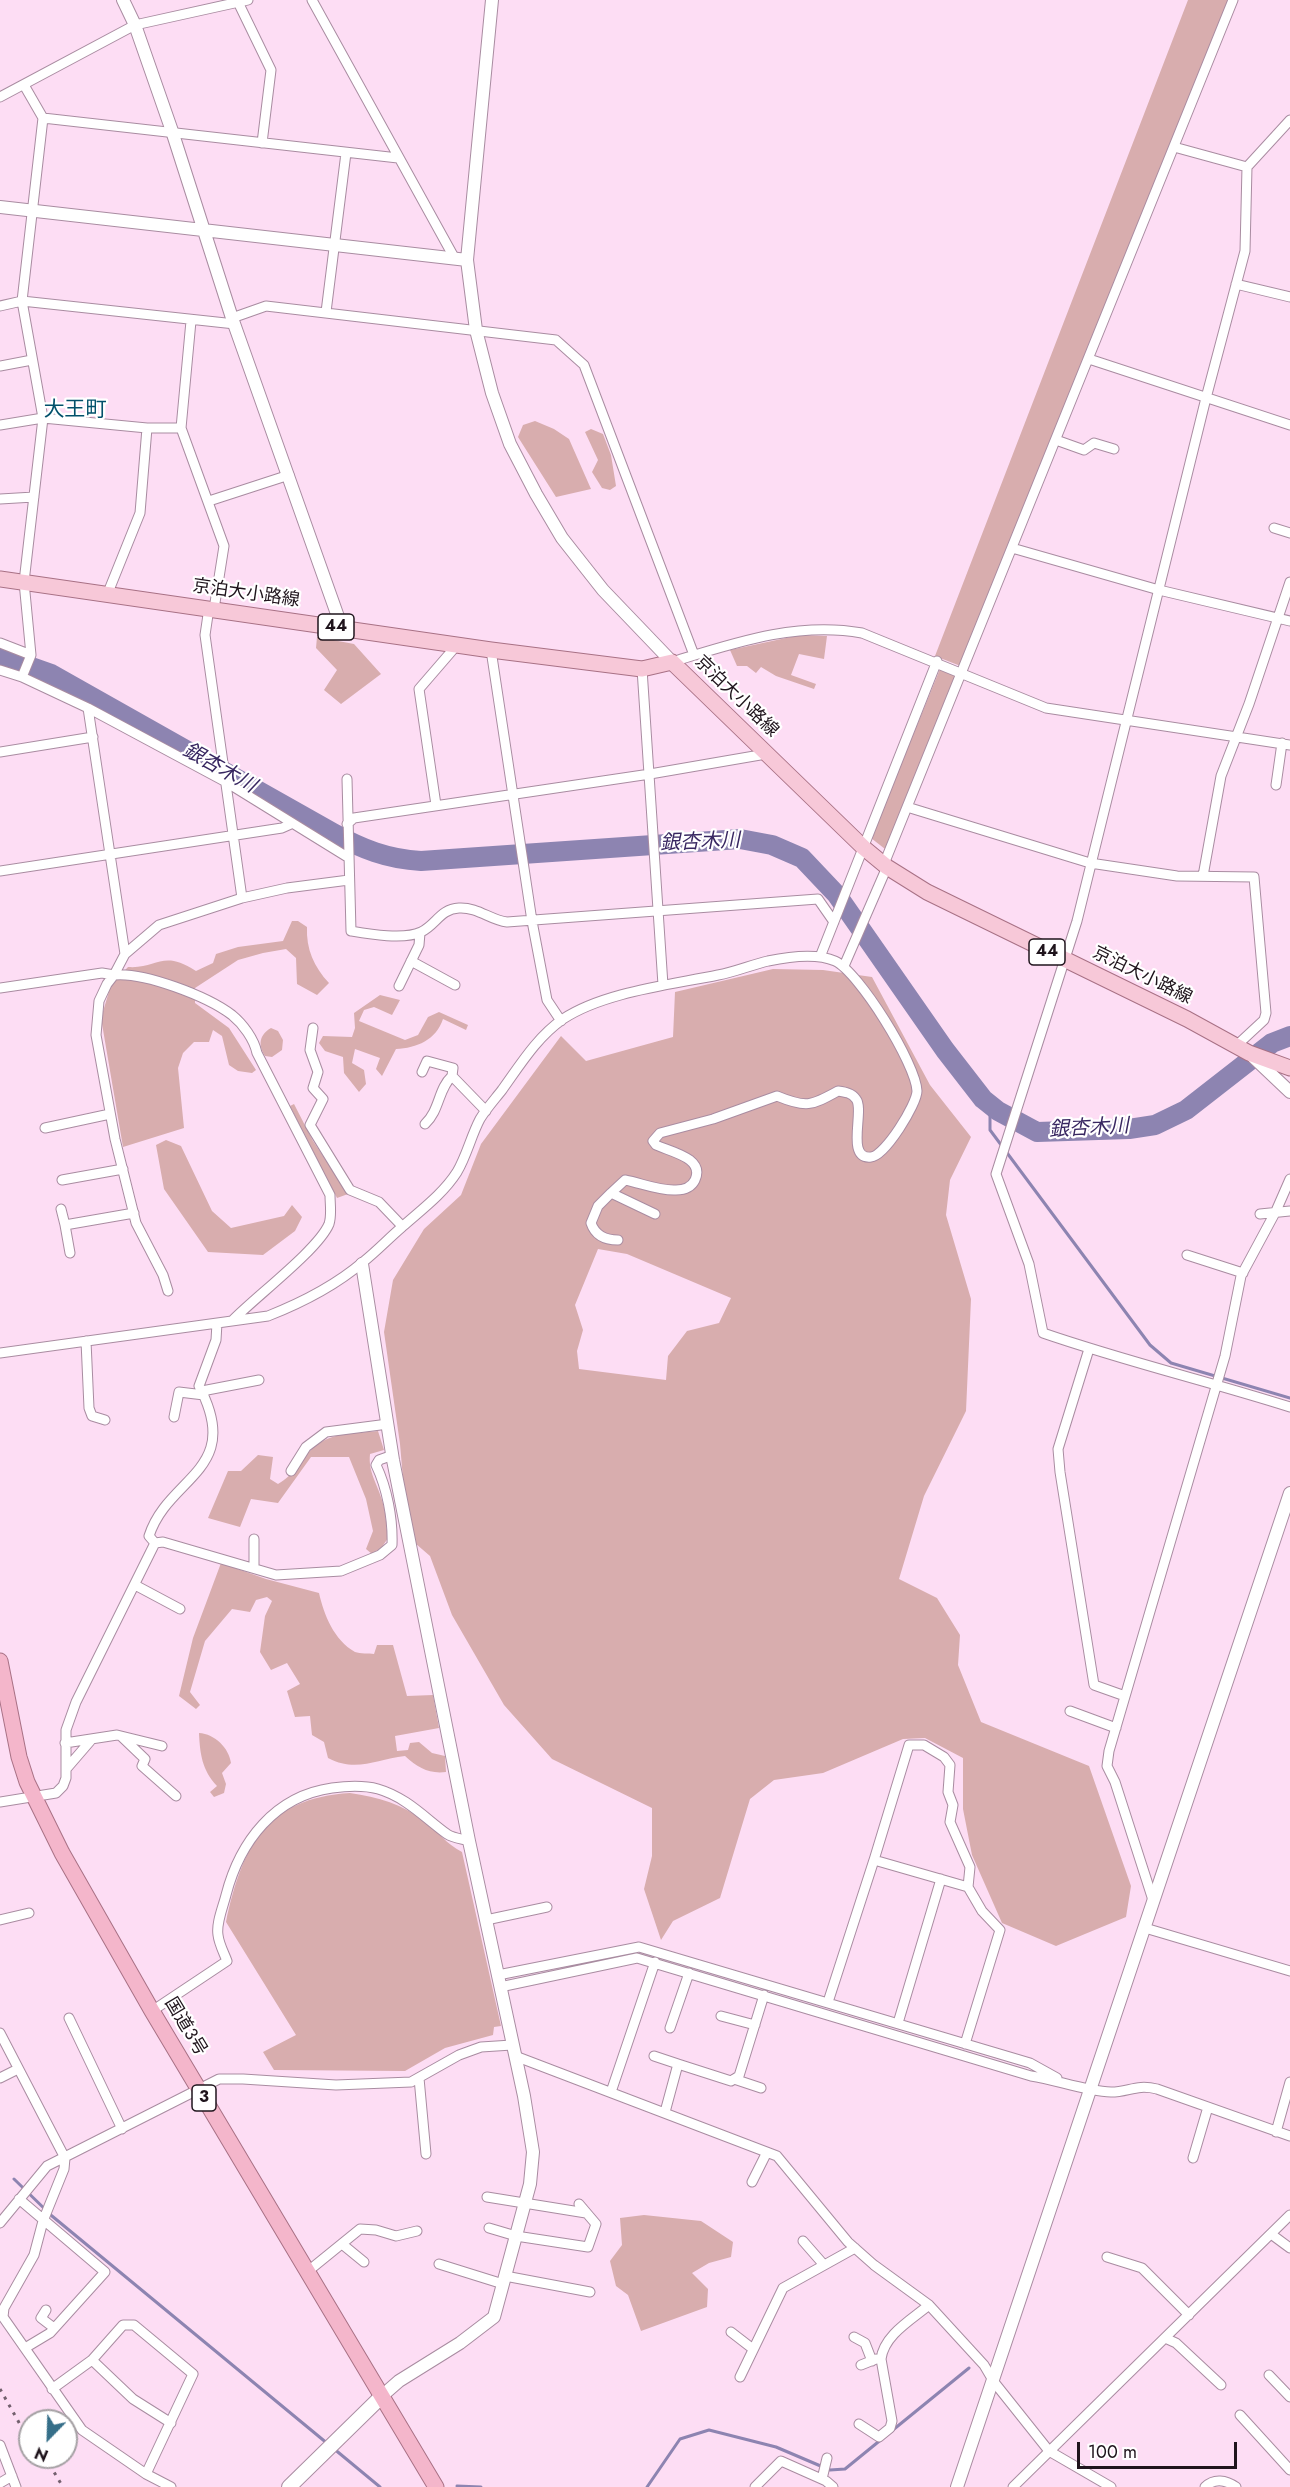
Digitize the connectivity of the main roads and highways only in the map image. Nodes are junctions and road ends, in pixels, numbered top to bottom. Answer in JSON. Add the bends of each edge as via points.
{"nodes":[{"id":1,"x":0,"y":579,"type":"edge"},
{"id":2,"x":1290,"y":1068,"type":"edge"},
{"id":3,"x":0,"y":1661,"type":"edge"},
{"id":4,"x":383,"y":2395,"type":"junction"},
{"id":5,"x":289,"y":2487,"type":"edge"},
{"id":6,"x":436,"y":2487,"type":"edge"}],
"edges":[{"from":1,"to":2,"type":"main road","name":"京泊大小路線","number":"44","via":[[642,669],[672,662],[886,866],[927,892],[1187,1019],[1266,1062]]},
{"from":3,"to":4,"type":"highway","name":"国道3号","number":"3","via":[[19,1757],[33,1797],[62,1853],[306,2272]]},
{"from":4,"to":5,"type":"main road"},
{"from":4,"to":6,"type":"highway","name":"国道3号","number":"3"}]}
